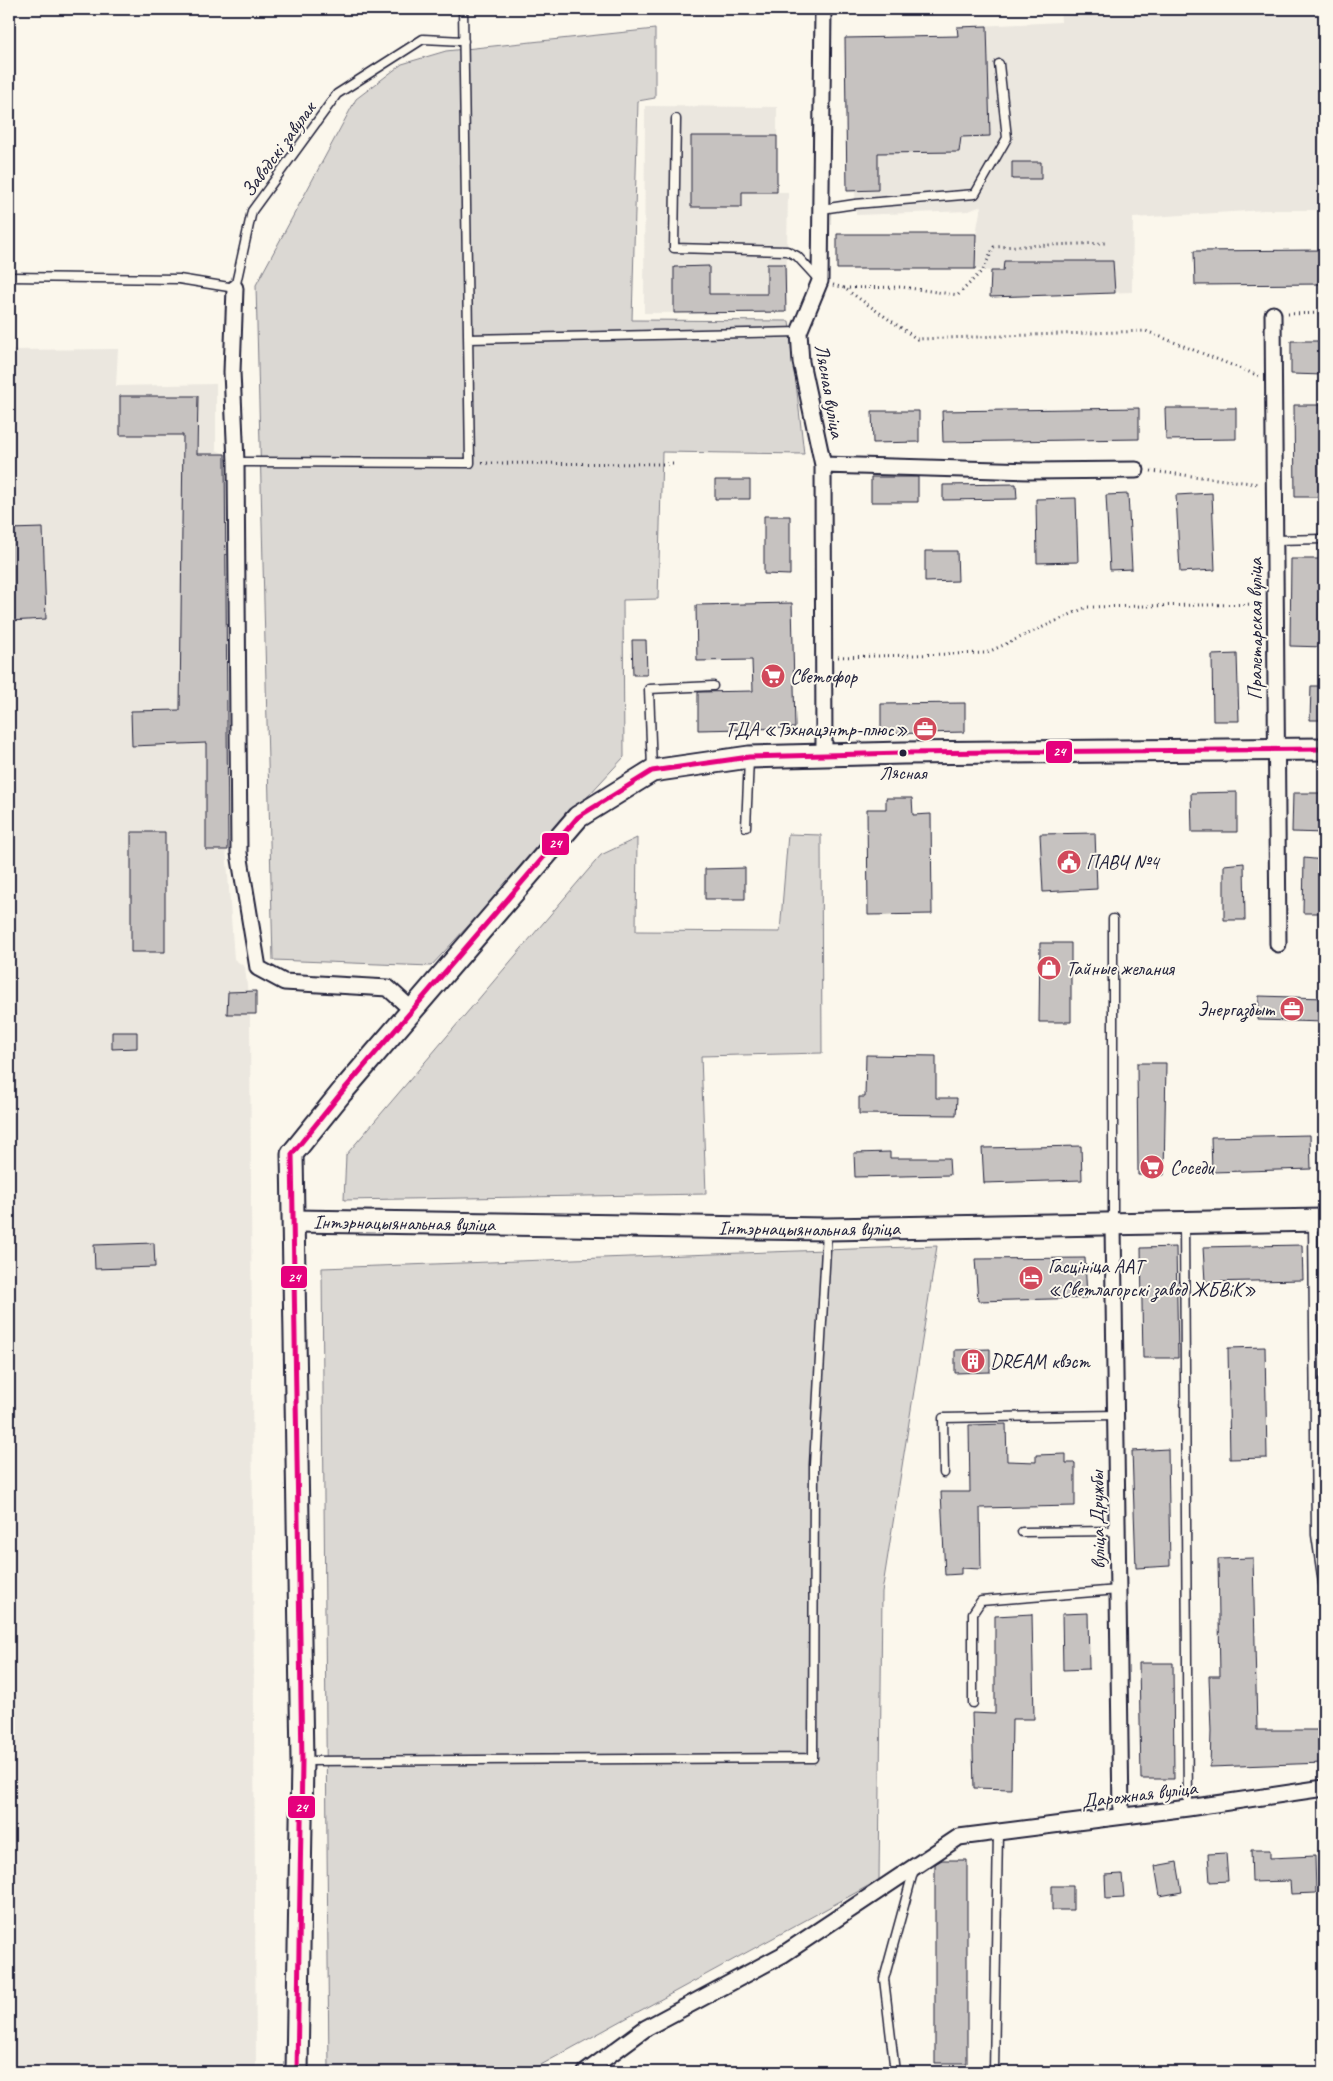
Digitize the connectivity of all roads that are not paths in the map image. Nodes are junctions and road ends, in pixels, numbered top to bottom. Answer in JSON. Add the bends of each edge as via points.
{"nodes":[{"id":1,"x":463,"y":9,"type":"edge"},
{"id":2,"x":823,"y":9,"type":"edge"},
{"id":3,"x":464,"y":41,"type":"junction"},
{"id":4,"x":999,"y":64,"type":"dead end"},
{"id":5,"x":676,"y":119,"type":"dead end"},
{"id":6,"x":822,"y":209,"type":"junction"},
{"id":7,"x":9,"y":277,"type":"edge"},
{"id":8,"x":820,"y":281,"type":"junction"},
{"id":9,"x":235,"y":288,"type":"junction"},
{"id":10,"x":1273,"y":314,"type":"road end"},
{"id":11,"x":800,"y":332,"type":"junction"},
{"id":12,"x":468,"y":338,"type":"junction"},
{"id":13,"x":236,"y":462,"type":"junction"},
{"id":14,"x":823,"y":465,"type":"junction"},
{"id":15,"x":1136,"y":470,"type":"road end"},
{"id":16,"x":1324,"y":539,"type":"edge"},
{"id":17,"x":1275,"y":540,"type":"junction"},
{"id":18,"x":713,"y":686,"type":"dead end"},
{"id":19,"x":1324,"y":749,"type":"edge"},
{"id":20,"x":1276,"y":750,"type":"junction"},
{"id":21,"x":824,"y":754,"type":"junction"},
{"id":22,"x":749,"y":757,"type":"junction"},
{"id":23,"x":652,"y":771,"type":"junction"},
{"id":24,"x":746,"y":827,"type":"dead end"},
{"id":25,"x":1113,"y":919,"type":"dead end"},
{"id":26,"x":1278,"y":944,"type":"dead end"},
{"id":27,"x":412,"y":1010,"type":"junction"},
{"id":28,"x":1319,"y":1220,"type":"edge"},
{"id":29,"x":294,"y":1221,"type":"junction"},
{"id":30,"x":1184,"y":1222,"type":"junction"},
{"id":31,"x":1113,"y":1224,"type":"junction"},
{"id":32,"x":827,"y":1229,"type":"junction"},
{"id":33,"x":1116,"y":1414,"type":"junction"},
{"id":34,"x":944,"y":1473,"type":"dead end"},
{"id":35,"x":1117,"y":1531,"type":"junction"},
{"id":36,"x":1022,"y":1532,"type":"dead end"},
{"id":37,"x":1118,"y":1590,"type":"junction"},
{"id":38,"x":1324,"y":1590,"type":"edge"},
{"id":39,"x":973,"y":1703,"type":"dead end"},
{"id":40,"x":302,"y":1761,"type":"junction"},
{"id":41,"x":1324,"y":1788,"type":"edge"},
{"id":42,"x":1188,"y":1808,"type":"junction"},
{"id":43,"x":1121,"y":1816,"type":"junction"},
{"id":44,"x":998,"y":1832,"type":"junction"},
{"id":45,"x":915,"y":1866,"type":"junction"},
{"id":46,"x":297,"y":2072,"type":"edge"},
{"id":47,"x":586,"y":2072,"type":"edge"},
{"id":48,"x":895,"y":2072,"type":"edge"},
{"id":49,"x":994,"y":2072,"type":"edge"}],
"edges":[{"from":1,"to":3,"type":"lane"},
{"from":2,"to":6,"type":"street","name":"Лясная вуліца"},
{"from":3,"to":9,"type":"lane","name":"Заводскі завулак","via":[[423,39],[337,94],[252,211]]},
{"from":3,"to":12,"type":"lane"},
{"from":4,"to":6,"type":"lane","via":[[1007,138],[974,194]]},
{"from":5,"to":8,"type":"lane","via":[[674,248],[788,251],[797,256]]},
{"from":6,"to":8,"type":"street","name":"Лясная вуліца"},
{"from":7,"to":9,"type":"lane","via":[[179,279]]},
{"from":8,"to":11,"type":"street","name":"Лясная вуліца"},
{"from":9,"to":13,"type":"street","via":[[232,372]]},
{"from":10,"to":17,"type":"street","name":"Пралетарская вуліца"},
{"from":11,"to":12,"type":"lane"},
{"from":11,"to":14,"type":"street","name":"Лясная вуліца","via":[[801,362]]},
{"from":12,"to":13,"type":"lane","via":[[470,463]]},
{"from":13,"to":27,"type":"street","via":[[239,853],[258,968],[284,982],[388,988]]},
{"from":14,"to":15,"type":"street","via":[[1029,471]]},
{"from":14,"to":21,"type":"street","name":"Лясная вуліца"},
{"from":16,"to":17,"type":"lane"},
{"from":17,"to":20,"type":"street","name":"Пралетарская вуліца"},
{"from":18,"to":23,"type":"lane","via":[[649,689]]},
{"from":19,"to":20,"type":"street"},
{"from":20,"to":21,"type":"street"},
{"from":20,"to":26,"type":"street","name":"Пралетарская вуліца"},
{"from":21,"to":22,"type":"street"},
{"from":22,"to":23,"type":"street"},
{"from":22,"to":24,"type":"lane"},
{"from":23,"to":27,"type":"street","via":[[578,817]]},
{"from":25,"to":31,"type":"lane"},
{"from":27,"to":29,"type":"street","via":[[292,1154]]},
{"from":28,"to":30,"type":"street","name":"Інтэрнацыянальная вуліца"},
{"from":28,"to":38,"type":"lane","via":[[1316,1535]]},
{"from":29,"to":32,"type":"street","name":"Інтэрнацыянальная вуліца"},
{"from":29,"to":40,"type":"street"},
{"from":30,"to":31,"type":"street","name":"Інтэрнацыянальная вуліца"},
{"from":30,"to":42,"type":"lane"},
{"from":31,"to":32,"type":"street","name":"Інтэрнацыянальная вуліца"},
{"from":31,"to":33,"type":"street","name":"вуліца Дружбы"},
{"from":32,"to":40,"type":"lane","via":[[814,1466],[813,1758]]},
{"from":33,"to":34,"type":"lane","via":[[943,1418]]},
{"from":33,"to":35,"type":"street","name":"вуліца Дружбы"},
{"from":35,"to":36,"type":"lane"},
{"from":35,"to":37,"type":"street","name":"вуліца Дружбы"},
{"from":37,"to":39,"type":"lane","via":[[981,1601],[973,1613]]},
{"from":37,"to":43,"type":"street","name":"вуліца Дружбы"},
{"from":40,"to":46,"type":"street"},
{"from":41,"to":42,"type":"street","name":"Дарожная вуліца"},
{"from":42,"to":43,"type":"street","name":"Дарожная вуліца"},
{"from":43,"to":44,"type":"street","name":"Дарожная вуліца"},
{"from":44,"to":45,"type":"street","name":"Дарожная вуліца","via":[[958,1837]]},
{"from":44,"to":49,"type":"lane"},
{"from":45,"to":47,"type":"street","via":[[782,1955],[646,2028]]},
{"from":45,"to":48,"type":"lane","via":[[884,1980]]}]}
